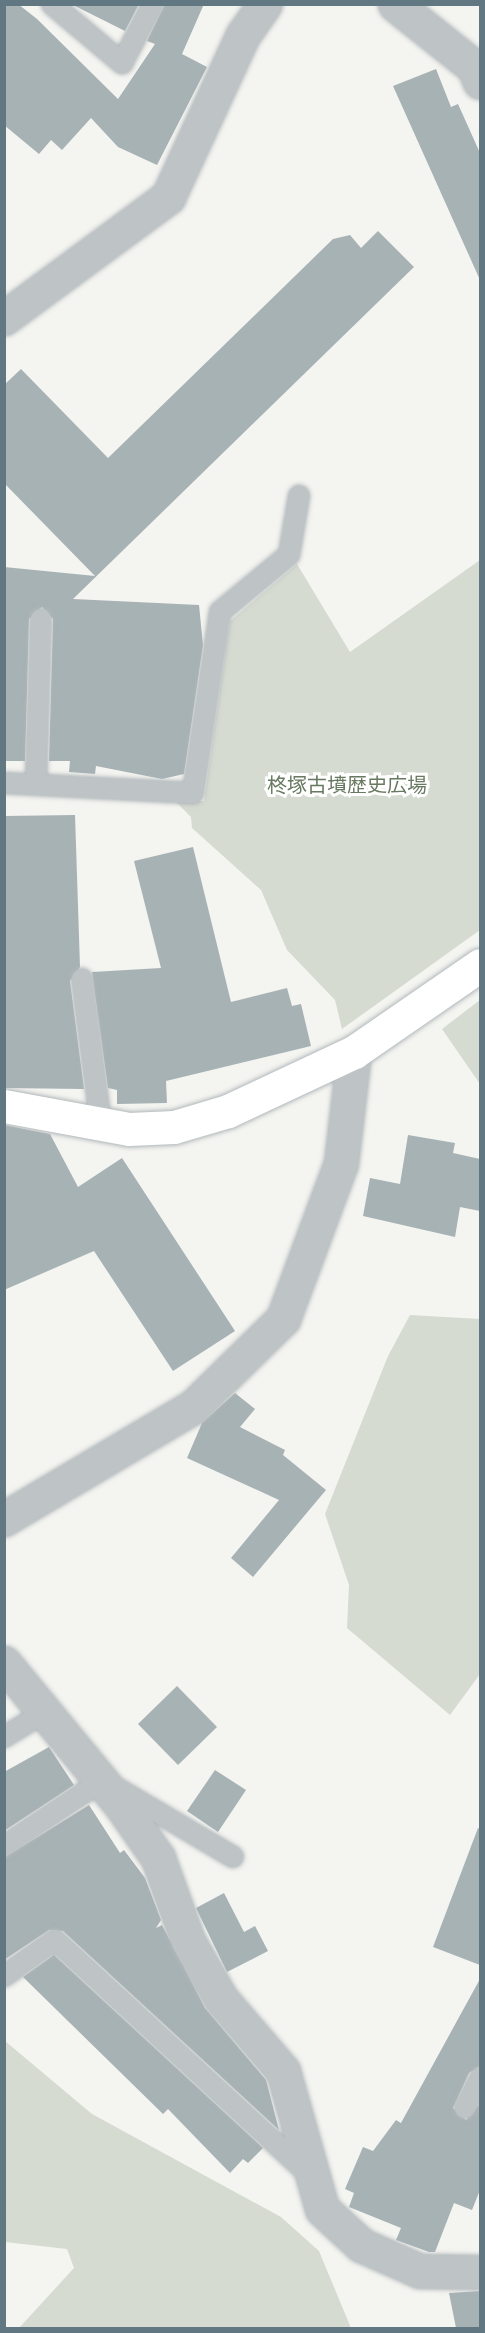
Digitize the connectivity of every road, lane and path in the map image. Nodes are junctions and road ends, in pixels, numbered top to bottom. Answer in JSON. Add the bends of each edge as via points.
{"nodes":[{"id":1,"x":52,"y":4,"type":"edge"},
{"id":2,"x":153,"y":4,"type":"edge"},
{"id":3,"x":265,"y":4,"type":"edge"},
{"id":4,"x":395,"y":4,"type":"edge"},
{"id":5,"x":480,"y":82,"type":"edge"},
{"id":6,"x":4,"y":318,"type":"edge"},
{"id":7,"x":299,"y":496,"type":"dead end"},
{"id":8,"x":41,"y":619,"type":"dead end"},
{"id":9,"x":4,"y":783,"type":"edge"},
{"id":10,"x":36,"y":784,"type":"junction"},
{"id":11,"x":480,"y":965,"type":"edge"},
{"id":12,"x":82,"y":979,"type":"dead end"},
{"id":13,"x":354,"y":1052,"type":"junction"},
{"id":14,"x":4,"y":1106,"type":"edge"},
{"id":15,"x":101,"y":1126,"type":"junction"},
{"id":16,"x":4,"y":1520,"type":"edge"},
{"id":17,"x":4,"y":1663,"type":"edge"},
{"id":18,"x":45,"y":1712,"type":"junction"},
{"id":19,"x":4,"y":1737,"type":"edge"},
{"id":20,"x":103,"y":1780,"type":"junction"},
{"id":21,"x":4,"y":1846,"type":"edge"},
{"id":22,"x":232,"y":1857,"type":"dead end"},
{"id":23,"x":4,"y":1976,"type":"edge"},
{"id":24,"x":480,"y":2078,"type":"edge"},
{"id":25,"x":465,"y":2108,"type":"dead end"},
{"id":26,"x":314,"y":2178,"type":"junction"},
{"id":27,"x":480,"y":2272,"type":"edge"}],
"edges":[{"from":1,"to":2,"type":"lane","via":[[122,63]]},
{"from":3,"to":6,"type":"street","via":[[243,35],[168,197]]},
{"from":4,"to":5,"type":"street","via":[[474,67]]},
{"from":7,"to":10,"type":"lane","via":[[289,555],[220,612],[193,793]]},
{"from":8,"to":10,"type":"lane"},
{"from":9,"to":10,"type":"lane"},
{"from":11,"to":13,"type":"street"},
{"from":12,"to":15,"type":"lane"},
{"from":13,"to":15,"type":"street","via":[[292,1086],[228,1111],[174,1126]]},
{"from":13,"to":16,"type":"street","via":[[341,1163],[283,1319],[193,1407]]},
{"from":14,"to":15,"type":"street"},
{"from":17,"to":18,"type":"street"},
{"from":18,"to":19,"type":"lane"},
{"from":18,"to":20,"type":"street"},
{"from":20,"to":21,"type":"lane"},
{"from":20,"to":22,"type":"lane"},
{"from":20,"to":26,"type":"street","via":[[158,1858],[188,1941],[221,1999],[283,2071]]},
{"from":23,"to":26,"type":"lane","via":[[55,1940]]},
{"from":24,"to":25,"type":"lane"},
{"from":26,"to":27,"type":"street","via":[[322,2209],[361,2246],[420,2271]]}]}
